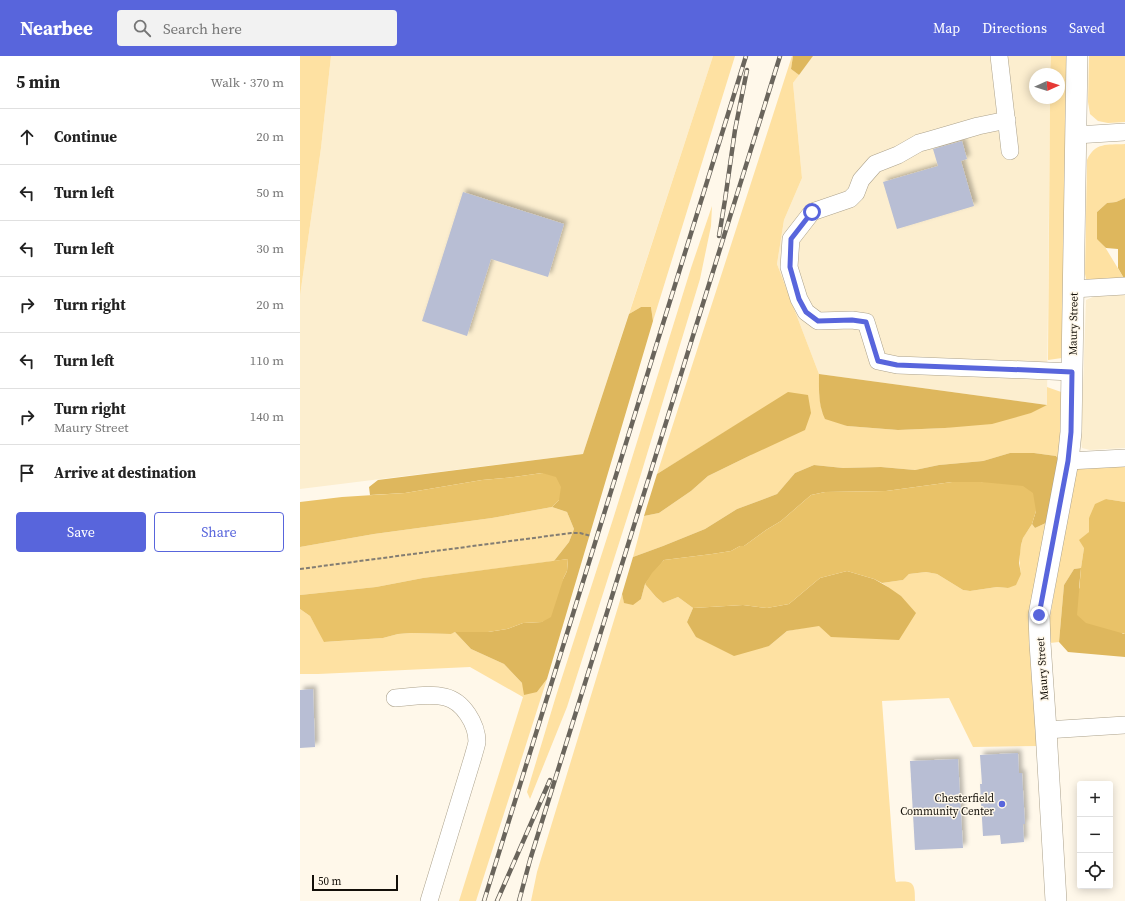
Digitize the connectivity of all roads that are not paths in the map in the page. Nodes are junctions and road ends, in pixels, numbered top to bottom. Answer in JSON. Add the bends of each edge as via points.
{"nodes":[{"id":1,"x":999,"y":56,"type":"edge"},
{"id":2,"x":1077,"y":56,"type":"edge"},
{"id":3,"x":1007,"y":120,"type":"junction"},
{"id":4,"x":1125,"y":132,"type":"edge"},
{"id":5,"x":1076,"y":135,"type":"junction"},
{"id":6,"x":1010,"y":151,"type":"dead end"},
{"id":7,"x":1125,"y":286,"type":"edge"},
{"id":8,"x":1073,"y":289,"type":"junction"},
{"id":9,"x":1072,"y":372,"type":"junction"},
{"id":10,"x":1125,"y":458,"type":"edge"},
{"id":11,"x":1068,"y":461,"type":"junction"},
{"id":12,"x":395,"y":698,"type":"dead end"},
{"id":13,"x":1125,"y":725,"type":"edge"},
{"id":14,"x":1046,"y":730,"type":"junction"},
{"id":15,"x":429,"y":901,"type":"edge"},
{"id":16,"x":1056,"y":901,"type":"edge"}],
"edges":[{"from":1,"to":3,"type":"street"},
{"from":2,"to":5,"type":"main road","name":"Maury Street"},
{"from":3,"to":6,"type":"street"},
{"from":3,"to":9,"type":"street","via":[[919,143],[875,164],[850,198],[812,212],[791,239],[790,267],[799,299],[806,312],[818,321],[866,322],[878,361],[897,365]]},
{"from":4,"to":5,"type":"street"},
{"from":5,"to":8,"type":"main road","name":"Maury Street"},
{"from":7,"to":8,"type":"street"},
{"from":8,"to":9,"type":"main road","name":"Maury Street"},
{"from":9,"to":11,"type":"main road","name":"Maury Street"},
{"from":10,"to":11,"type":"street"},
{"from":11,"to":14,"type":"main road","name":"Maury Street","via":[[1039,615]]},
{"from":12,"to":15,"type":"street","via":[[432,695],[446,697],[460,705],[470,716],[475,728],[477,743]]},
{"from":13,"to":14,"type":"street"},
{"from":14,"to":16,"type":"main road","name":"Maury Street"}]}
